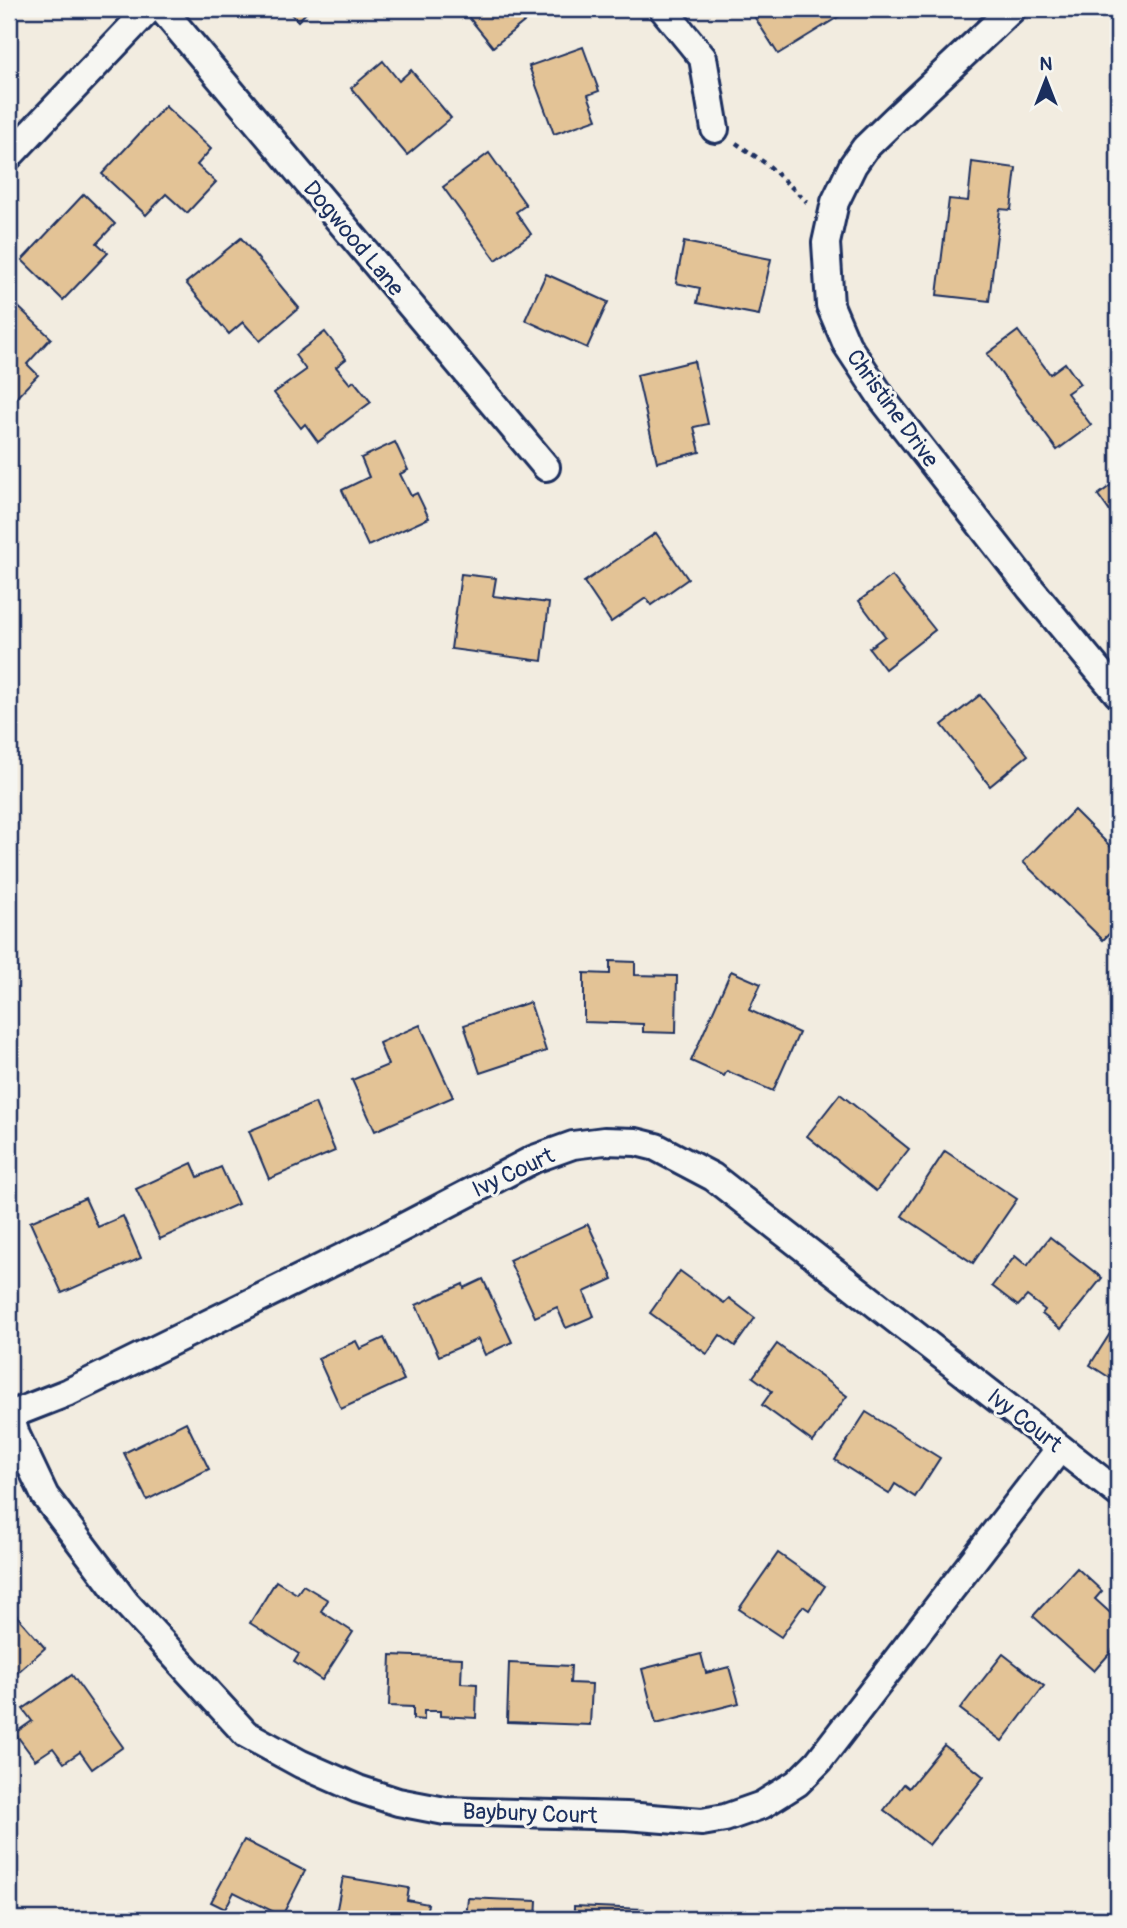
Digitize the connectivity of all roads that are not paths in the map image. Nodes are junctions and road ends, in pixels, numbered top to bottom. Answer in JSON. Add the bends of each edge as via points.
{"nodes":[{"id":1,"x":149,"y":9,"type":"edge"},
{"id":2,"x":162,"y":9,"type":"edge"},
{"id":3,"x":663,"y":9,"type":"edge"},
{"id":4,"x":1012,"y":9,"type":"edge"},
{"id":5,"x":715,"y":129,"type":"road end"},
{"id":6,"x":9,"y":156,"type":"edge"},
{"id":7,"x":546,"y":467,"type":"dead end"},
{"id":8,"x":1118,"y":694,"type":"edge"},
{"id":9,"x":9,"y":1414,"type":"edge"},
{"id":10,"x":1060,"y":1448,"type":"junction"},
{"id":11,"x":1118,"y":1493,"type":"edge"}],
"edges":[{"from":1,"to":6,"type":"street"},
{"from":2,"to":7,"type":"street","name":"Dogwood Lane"},
{"from":3,"to":5,"type":"street","via":[[703,58]]},
{"from":4,"to":8,"type":"street","name":"Christine Drive","via":[[853,165],[833,209],[826,243],[831,305],[847,345],[884,401]]},
{"from":9,"to":10,"type":"street","name":"Ivy Court","via":[[69,1392],[534,1159],[573,1146],[636,1142],[656,1147],[713,1177]]},
{"from":9,"to":10,"type":"street","name":"Baybury Court","via":[[45,1496],[127,1602],[246,1734],[301,1764],[398,1802],[445,1811],[702,1822],[762,1805],[797,1783],[818,1762]]},
{"from":10,"to":11,"type":"street","name":"Ivy Court"}]}
